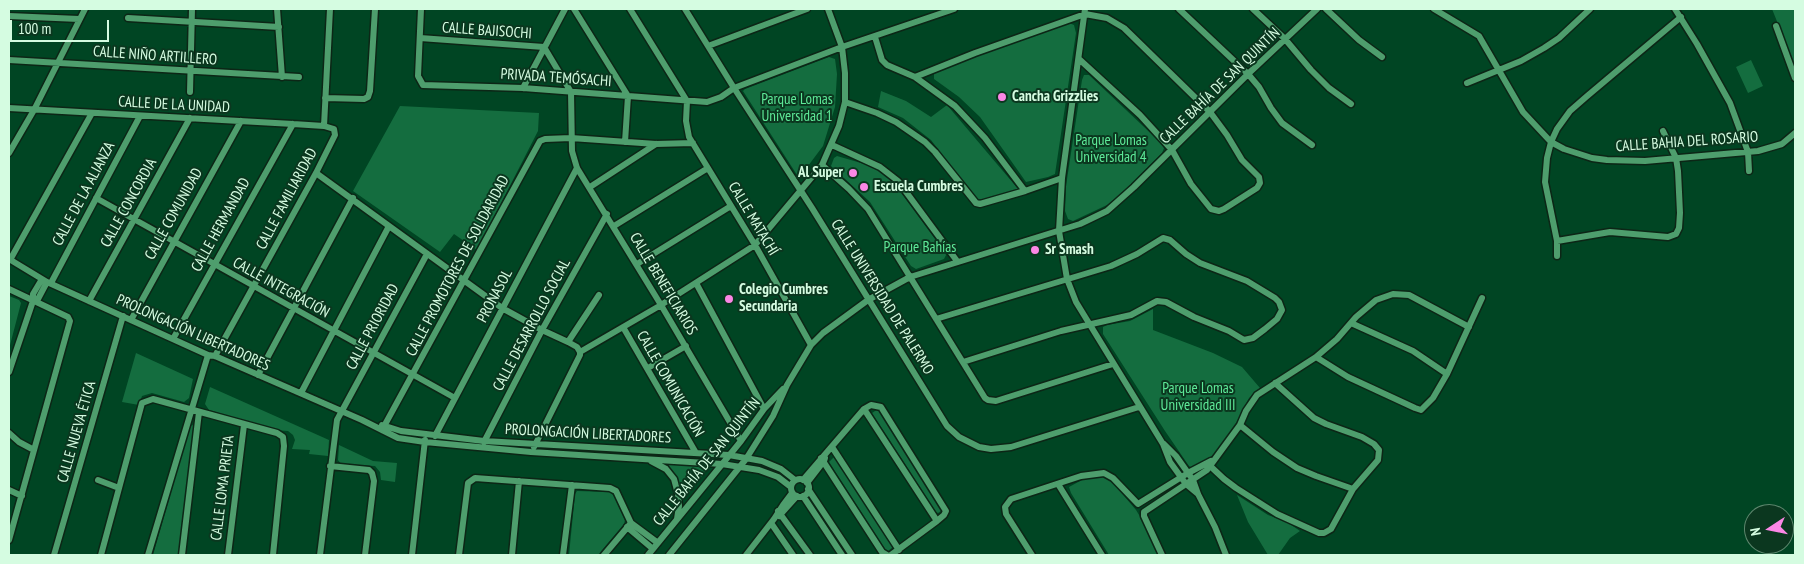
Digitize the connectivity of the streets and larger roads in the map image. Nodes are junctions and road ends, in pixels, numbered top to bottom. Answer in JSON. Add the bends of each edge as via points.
{"nodes":[{"id":1,"x":85,"y":9,"type":"edge"},
{"id":2,"x":192,"y":9,"type":"edge"},
{"id":3,"x":278,"y":9,"type":"edge"},
{"id":4,"x":330,"y":9,"type":"edge"},
{"id":5,"x":375,"y":9,"type":"edge"},
{"id":6,"x":422,"y":9,"type":"edge"},
{"id":7,"x":565,"y":9,"type":"edge"},
{"id":8,"x":574,"y":9,"type":"edge"},
{"id":9,"x":630,"y":9,"type":"edge"},
{"id":10,"x":685,"y":9,"type":"edge"},
{"id":11,"x":807,"y":9,"type":"edge"},
{"id":12,"x":828,"y":9,"type":"edge"},
{"id":13,"x":954,"y":9,"type":"edge"},
{"id":14,"x":1179,"y":9,"type":"edge"},
{"id":15,"x":1253,"y":9,"type":"edge"},
{"id":16,"x":1317,"y":9,"type":"edge"},
{"id":17,"x":1326,"y":9,"type":"edge"},
{"id":18,"x":1434,"y":9,"type":"edge"},
{"id":19,"x":1590,"y":9,"type":"edge"},
{"id":20,"x":1675,"y":9,"type":"edge"},
{"id":21,"x":1085,"y":11,"type":"edge"},
{"id":22,"x":9,"y":16,"type":"edge"},
{"id":23,"x":1681,"y":17,"type":"junction"},
{"id":24,"x":128,"y":18,"type":"dead end"},
{"id":25,"x":79,"y":19,"type":"junction"},
{"id":26,"x":192,"y":21,"type":"junction"},
{"id":27,"x":1776,"y":26,"type":"dead end"},
{"id":28,"x":280,"y":27,"type":"junction"},
{"id":29,"x":874,"y":37,"type":"junction"},
{"id":30,"x":420,"y":38,"type":"junction"},
{"id":31,"x":1285,"y":39,"type":"junction"},
{"id":32,"x":708,"y":46,"type":"junction"},
{"id":33,"x":544,"y":47,"type":"junction"},
{"id":34,"x":842,"y":47,"type":"junction"},
{"id":35,"x":1382,"y":57,"type":"dead end"},
{"id":36,"x":9,"y":60,"type":"edge"},
{"id":37,"x":1079,"y":60,"type":"junction"},
{"id":38,"x":56,"y":63,"type":"junction"},
{"id":39,"x":1499,"y":70,"type":"junction"},
{"id":40,"x":190,"y":71,"type":"junction"},
{"id":41,"x":1248,"y":74,"type":"junction"},
{"id":42,"x":282,"y":76,"type":"junction"},
{"id":43,"x":299,"y":77,"type":"dead end"},
{"id":44,"x":915,"y":77,"type":"junction"},
{"id":45,"x":1795,"y":78,"type":"edge"},
{"id":46,"x":1467,"y":83,"type":"dead end"},
{"id":47,"x":523,"y":88,"type":"junction"},
{"id":48,"x":734,"y":88,"type":"junction"},
{"id":49,"x":190,"y":92,"type":"dead end"},
{"id":50,"x":571,"y":92,"type":"junction"},
{"id":51,"x":628,"y":96,"type":"junction"},
{"id":52,"x":325,"y":98,"type":"junction"},
{"id":53,"x":687,"y":101,"type":"junction"},
{"id":54,"x":845,"y":102,"type":"junction"},
{"id":55,"x":1351,"y":104,"type":"dead end"},
{"id":56,"x":9,"y":108,"type":"edge"},
{"id":57,"x":34,"y":110,"type":"junction"},
{"id":58,"x":1210,"y":112,"type":"junction"},
{"id":59,"x":92,"y":113,"type":"junction"},
{"id":60,"x":140,"y":116,"type":"junction"},
{"id":61,"x":190,"y":118,"type":"junction"},
{"id":62,"x":241,"y":121,"type":"junction"},
{"id":63,"x":293,"y":124,"type":"junction"},
{"id":64,"x":324,"y":126,"type":"junction"},
{"id":65,"x":1662,"y":131,"type":"dead end"},
{"id":66,"x":335,"y":132,"type":"joint"},
{"id":67,"x":1795,"y":133,"type":"edge"},
{"id":68,"x":571,"y":138,"type":"junction"},
{"id":69,"x":625,"y":142,"type":"junction"},
{"id":70,"x":1551,"y":142,"type":"junction"},
{"id":71,"x":693,"y":143,"type":"junction"},
{"id":72,"x":656,"y":144,"type":"junction"},
{"id":73,"x":832,"y":145,"type":"junction"},
{"id":74,"x":1312,"y":145,"type":"dead end"},
{"id":75,"x":1172,"y":150,"type":"junction"},
{"id":76,"x":1748,"y":152,"type":"junction"},
{"id":77,"x":9,"y":153,"type":"edge"},
{"id":78,"x":1676,"y":158,"type":"junction"},
{"id":79,"x":822,"y":165,"type":"junction"},
{"id":80,"x":577,"y":168,"type":"junction"},
{"id":81,"x":708,"y":168,"type":"junction"},
{"id":82,"x":1749,"y":171,"type":"dead end"},
{"id":83,"x":316,"y":173,"type":"junction"},
{"id":84,"x":1062,"y":178,"type":"junction"},
{"id":85,"x":590,"y":187,"type":"junction"},
{"id":86,"x":800,"y":190,"type":"junction"},
{"id":87,"x":1025,"y":191,"type":"junction"},
{"id":88,"x":96,"y":198,"type":"junction"},
{"id":89,"x":353,"y":198,"type":"junction"},
{"id":90,"x":731,"y":206,"type":"junction"},
{"id":91,"x":607,"y":214,"type":"junction"},
{"id":92,"x":133,"y":220,"type":"junction"},
{"id":93,"x":389,"y":226,"type":"junction"},
{"id":94,"x":614,"y":226,"type":"junction"},
{"id":95,"x":1059,"y":231,"type":"junction"},
{"id":96,"x":1558,"y":241,"type":"junction"},
{"id":97,"x":172,"y":242,"type":"junction"},
{"id":98,"x":755,"y":246,"type":"junction"},
{"id":99,"x":426,"y":254,"type":"junction"},
{"id":100,"x":1557,"y":256,"type":"dead end"},
{"id":101,"x":10,"y":260,"type":"edge"},
{"id":102,"x":957,"y":261,"type":"junction"},
{"id":103,"x":213,"y":264,"type":"junction"},
{"id":104,"x":637,"y":264,"type":"junction"},
{"id":105,"x":910,"y":277,"type":"junction"},
{"id":106,"x":1067,"y":280,"type":"junction"},
{"id":107,"x":47,"y":281,"type":"junction"},
{"id":108,"x":464,"y":282,"type":"junction"},
{"id":109,"x":696,"y":283,"type":"junction"},
{"id":110,"x":253,"y":287,"type":"junction"},
{"id":111,"x":9,"y":289,"type":"edge"},
{"id":112,"x":598,"y":295,"type":"dead end"},
{"id":113,"x":1482,"y":298,"type":"dead end"},
{"id":114,"x":868,"y":300,"type":"junction"},
{"id":115,"x":33,"y":301,"type":"junction"},
{"id":116,"x":89,"y":301,"type":"junction"},
{"id":117,"x":662,"y":304,"type":"junction"},
{"id":118,"x":502,"y":308,"type":"junction"},
{"id":119,"x":294,"y":309,"type":"junction"},
{"id":120,"x":123,"y":316,"type":"junction"},
{"id":121,"x":936,"y":319,"type":"junction"},
{"id":122,"x":131,"y":320,"type":"junction"},
{"id":123,"x":1351,"y":323,"type":"junction"},
{"id":124,"x":1090,"y":324,"type":"junction"},
{"id":125,"x":623,"y":327,"type":"junction"},
{"id":126,"x":1469,"y":327,"type":"junction"},
{"id":127,"x":542,"y":330,"type":"junction"},
{"id":128,"x":333,"y":331,"type":"junction"},
{"id":129,"x":173,"y":339,"type":"junction"},
{"id":130,"x":568,"y":342,"type":"junction"},
{"id":131,"x":811,"y":345,"type":"junction"},
{"id":132,"x":686,"y":346,"type":"junction"},
{"id":133,"x":580,"y":352,"type":"junction"},
{"id":134,"x":374,"y":353,"type":"junction"},
{"id":135,"x":211,"y":356,"type":"junction"},
{"id":136,"x":1316,"y":357,"type":"junction"},
{"id":137,"x":963,"y":362,"type":"junction"},
{"id":138,"x":1113,"y":364,"type":"junction"},
{"id":139,"x":648,"y":368,"type":"junction"},
{"id":140,"x":9,"y":372,"type":"edge"},
{"id":141,"x":413,"y":374,"type":"junction"},
{"id":142,"x":1447,"y":374,"type":"junction"},
{"id":143,"x":258,"y":375,"type":"junction"},
{"id":144,"x":1275,"y":383,"type":"junction"},
{"id":145,"x":787,"y":385,"type":"junction"},
{"id":146,"x":301,"y":393,"type":"junction"},
{"id":147,"x":455,"y":398,"type":"junction"},
{"id":148,"x":1139,"y":407,"type":"junction"},
{"id":149,"x":192,"y":409,"type":"junction"},
{"id":150,"x":764,"y":409,"type":"junction"},
{"id":151,"x":864,"y":409,"type":"junction"},
{"id":152,"x":341,"y":411,"type":"junction"},
{"id":153,"x":199,"y":412,"type":"junction"},
{"id":154,"x":244,"y":425,"type":"junction"},
{"id":155,"x":1240,"y":425,"type":"junction"},
{"id":156,"x":383,"y":428,"type":"junction"},
{"id":157,"x":9,"y":434,"type":"edge"},
{"id":158,"x":426,"y":435,"type":"junction"},
{"id":159,"x":436,"y":436,"type":"junction"},
{"id":160,"x":484,"y":440,"type":"junction"},
{"id":161,"x":741,"y":441,"type":"junction"},
{"id":162,"x":425,"y":442,"type":"junction"},
{"id":163,"x":535,"y":444,"type":"junction"},
{"id":164,"x":1163,"y":444,"type":"junction"},
{"id":165,"x":832,"y":447,"type":"junction"},
{"id":166,"x":481,"y":448,"type":"junction"},
{"id":167,"x":34,"y":450,"type":"junction"},
{"id":168,"x":643,"y":450,"type":"junction"},
{"id":169,"x":531,"y":452,"type":"junction"},
{"id":170,"x":696,"y":453,"type":"junction"},
{"id":171,"x":729,"y":456,"type":"junction"},
{"id":172,"x":642,"y":458,"type":"junction"},
{"id":173,"x":746,"y":458,"type":"junction"},
{"id":174,"x":824,"y":458,"type":"junction"},
{"id":175,"x":1210,"y":463,"type":"junction"},
{"id":176,"x":722,"y":464,"type":"junction"},
{"id":177,"x":330,"y":466,"type":"junction"},
{"id":178,"x":740,"y":467,"type":"junction"},
{"id":179,"x":1188,"y":473,"type":"junction"},
{"id":180,"x":1181,"y":478,"type":"junction"},
{"id":181,"x":98,"y":480,"type":"dead end"},
{"id":182,"x":1193,"y":480,"type":"junction"},
{"id":183,"x":519,"y":481,"type":"junction"},
{"id":184,"x":803,"y":483,"type":"junction"},
{"id":185,"x":1058,"y":484,"type":"junction"},
{"id":186,"x":1186,"y":484,"type":"junction"},
{"id":187,"x":572,"y":486,"type":"junction"},
{"id":188,"x":119,"y":488,"type":"junction"},
{"id":189,"x":1353,"y":489,"type":"junction"},
{"id":190,"x":9,"y":490,"type":"edge"},
{"id":191,"x":796,"y":493,"type":"junction"},
{"id":192,"x":1198,"y":494,"type":"junction"},
{"id":193,"x":22,"y":496,"type":"junction"},
{"id":194,"x":780,"y":513,"type":"junction"},
{"id":195,"x":676,"y":520,"type":"junction"},
{"id":196,"x":773,"y":521,"type":"junction"},
{"id":197,"x":937,"y":521,"type":"junction"},
{"id":198,"x":629,"y":525,"type":"junction"},
{"id":199,"x":9,"y":540,"type":"edge"},
{"id":200,"x":658,"y":543,"type":"junction"},
{"id":201,"x":653,"y":549,"type":"junction"},
{"id":202,"x":900,"y":550,"type":"junction"},
{"id":203,"x":54,"y":555,"type":"edge"},
{"id":204,"x":100,"y":555,"type":"edge"},
{"id":205,"x":148,"y":555,"type":"edge"},
{"id":206,"x":182,"y":555,"type":"edge"},
{"id":207,"x":228,"y":555,"type":"edge"},
{"id":208,"x":273,"y":555,"type":"edge"},
{"id":209,"x":320,"y":555,"type":"edge"},
{"id":210,"x":365,"y":555,"type":"edge"},
{"id":211,"x":412,"y":555,"type":"edge"},
{"id":212,"x":459,"y":555,"type":"edge"},
{"id":213,"x":512,"y":555,"type":"edge"},
{"id":214,"x":563,"y":555,"type":"edge"},
{"id":215,"x":604,"y":555,"type":"edge"},
{"id":216,"x":648,"y":555,"type":"edge"},
{"id":217,"x":669,"y":555,"type":"edge"},
{"id":218,"x":746,"y":555,"type":"edge"},
{"id":219,"x":792,"y":555,"type":"edge"},
{"id":220,"x":810,"y":555,"type":"edge"},
{"id":221,"x":842,"y":555,"type":"edge"},
{"id":222,"x":852,"y":555,"type":"edge"},
{"id":223,"x":887,"y":555,"type":"edge"},
{"id":224,"x":891,"y":555,"type":"edge"},
{"id":225,"x":1032,"y":555,"type":"edge"},
{"id":226,"x":1102,"y":555,"type":"edge"},
{"id":227,"x":1162,"y":555,"type":"edge"},
{"id":228,"x":1226,"y":555,"type":"edge"}],
"edges":[{"from":1,"to":25,"type":"street"},
{"from":2,"to":26,"type":"street"},
{"from":3,"to":28,"type":"street"},
{"from":4,"to":52,"type":"street"},
{"from":5,"to":52,"type":"street","via":[[368,97]]},
{"from":6,"to":30,"type":"street"},
{"from":7,"to":33,"type":"street"},
{"from":8,"to":51,"type":"street"},
{"from":9,"to":53,"type":"street"},
{"from":10,"to":32,"type":"street","name":"CALLE UNIVERSIDAD DE PALERMO"},
{"from":11,"to":32,"type":"street"},
{"from":12,"to":34,"type":"street"},
{"from":13,"to":29,"type":"street","name":"PRIVADA TEMÓSACHI"},
{"from":14,"to":41,"type":"street"},
{"from":15,"to":31,"type":"street"},
{"from":16,"to":31,"type":"street","name":"CALLE BAHÍA DE SAN QUINTÍN"},
{"from":17,"to":35,"type":"street","via":[[1358,40]]},
{"from":18,"to":39,"type":"street","name":"CALLE BAHIA DEL ROSARIO","via":[[1479,36]]},
{"from":19,"to":39,"type":"street","via":[[1551,44]]},
{"from":20,"to":23,"type":"street"},
{"from":21,"to":37,"type":"street"},
{"from":21,"to":44,"type":"street"},
{"from":21,"to":58,"type":"street","via":[[1124,28]]},
{"from":22,"to":25,"type":"street"},
{"from":23,"to":70,"type":"street","via":[[1570,111]]},
{"from":23,"to":76,"type":"street","via":[[1730,103]]},
{"from":24,"to":26,"type":"street"},
{"from":25,"to":38,"type":"street"},
{"from":26,"to":28,"type":"street"},
{"from":26,"to":40,"type":"street"},
{"from":27,"to":45,"type":"street"},
{"from":28,"to":42,"type":"street"},
{"from":29,"to":34,"type":"street","name":"PRIVADA TEMÓSACHI"},
{"from":29,"to":44,"type":"street","via":[[887,66]]},
{"from":30,"to":33,"type":"street","name":"CALLE BAJISOCHI"},
{"from":30,"to":47,"type":"street","name":"PRIVADA TEMÓSACHI","via":[[418,76],[423,86]]},
{"from":31,"to":41,"type":"street","name":"CALLE BAHÍA DE SAN QUINTÍN"},
{"from":31,"to":55,"type":"street","via":[[1310,70]]},
{"from":32,"to":48,"type":"street","name":"CALLE UNIVERSIDAD DE PALERMO"},
{"from":33,"to":47,"type":"street"},
{"from":33,"to":50,"type":"street","name":"CALLE BAJISOCHI"},
{"from":34,"to":48,"type":"street","name":"PRIVADA TEMÓSACHI"},
{"from":34,"to":54,"type":"street"},
{"from":36,"to":38,"type":"street","name":"CALLE NIÑO ARTILLERO"},
{"from":37,"to":75,"type":"street","via":[[1140,115]]},
{"from":37,"to":84,"type":"street"},
{"from":38,"to":40,"type":"street","name":"CALLE NIÑO ARTILLERO"},
{"from":38,"to":57,"type":"street"},
{"from":39,"to":46,"type":"street"},
{"from":39,"to":70,"type":"street","name":"CALLE BAHIA DEL ROSARIO","via":[[1523,112]]},
{"from":40,"to":42,"type":"street","name":"CALLE NIÑO ARTILLERO"},
{"from":40,"to":49,"type":"street"},
{"from":41,"to":58,"type":"street","name":"CALLE BAHÍA DE SAN QUINTÍN"},
{"from":41,"to":74,"type":"street","via":[[1276,117]]},
{"from":42,"to":43,"type":"street","name":"CALLE NIÑO ARTILLERO"},
{"from":44,"to":87,"type":"street","via":[[937,91],[970,121]]},
{"from":47,"to":50,"type":"street","name":"PRIVADA TEMÓSACHI"},
{"from":48,"to":53,"type":"street","name":"PRIVADA TEMÓSACHI","via":[[714,100]]},
{"from":48,"to":86,"type":"street","name":"CALLE UNIVERSIDAD DE PALERMO"},
{"from":50,"to":51,"type":"street","name":"PRIVADA TEMÓSACHI"},
{"from":50,"to":68,"type":"street"},
{"from":51,"to":53,"type":"street","name":"PRIVADA TEMÓSACHI"},
{"from":51,"to":69,"type":"street"},
{"from":52,"to":64,"type":"street"},
{"from":53,"to":71,"type":"street","name":"CALLE MATACHÍ","via":[[687,130]]},
{"from":54,"to":73,"type":"street"},
{"from":54,"to":87,"type":"street","via":[[896,122],[925,142],[974,202],[980,204]]},
{"from":56,"to":57,"type":"street","name":"CALLE DE LA UNIDAD"},
{"from":57,"to":59,"type":"street","name":"CALLE DE LA UNIDAD"},
{"from":57,"to":77,"type":"street"},
{"from":58,"to":75,"type":"street","name":"CALLE BAHÍA DE SAN QUINTÍN"},
{"from":58,"to":75,"type":"street","via":[[1242,160],[1260,179],[1257,188],[1224,209],[1214,210],[1191,184]]},
{"from":59,"to":60,"type":"street","name":"CALLE DE LA UNIDAD"},
{"from":59,"to":101,"type":"street"},
{"from":60,"to":61,"type":"street","name":"CALLE DE LA UNIDAD"},
{"from":60,"to":88,"type":"street","name":"CALLE DE LA ALIANZA"},
{"from":61,"to":62,"type":"street","name":"CALLE DE LA UNIDAD"},
{"from":61,"to":92,"type":"street","name":"CALLE CONCORDIA"},
{"from":62,"to":63,"type":"street","name":"CALLE DE LA UNIDAD"},
{"from":62,"to":97,"type":"street","name":"CALLE COMUNIDAD"},
{"from":63,"to":64,"type":"street","name":"CALLE DE LA UNIDAD"},
{"from":63,"to":103,"type":"street","name":"CALLE HERMANDAD"},
{"from":64,"to":66,"type":"street","name":"CALLE DE LA UNIDAD"},
{"from":65,"to":78,"type":"street"},
{"from":66,"to":83,"type":"street","name":"CALLE FAMILIARIDAD"},
{"from":67,"to":76,"type":"street","name":"CALLE BAHIA DEL ROSARIO","via":[[1782,144]]},
{"from":68,"to":69,"type":"street"},
{"from":68,"to":80,"type":"street","name":"CALLE BENEFICIARIOS"},
{"from":68,"to":108,"type":"street","name":"CALLE PROMOTORES DE SOLIDARIDAD","via":[[545,139],[538,144]]},
{"from":69,"to":72,"type":"street"},
{"from":70,"to":78,"type":"street","name":"CALLE BAHIA DEL ROSARIO","via":[[1579,154],[1607,160]]},
{"from":70,"to":96,"type":"street","via":[[1545,182]]},
{"from":71,"to":72,"type":"street"},
{"from":71,"to":81,"type":"street","name":"CALLE MATACHÍ"},
{"from":72,"to":85,"type":"street"},
{"from":73,"to":79,"type":"street"},
{"from":73,"to":102,"type":"street","via":[[880,167],[898,181]]},
{"from":75,"to":95,"type":"street","name":"CALLE BAHÍA DE SAN QUINTÍN","via":[[1107,211]]},
{"from":76,"to":78,"type":"street","name":"CALLE BAHIA DEL ROSARIO"},
{"from":76,"to":82,"type":"street"},
{"from":78,"to":96,"type":"street","via":[[1680,213],[1678,231],[1674,236],[1610,232]]},
{"from":79,"to":86,"type":"street"},
{"from":79,"to":105,"type":"street","via":[[868,209]]},
{"from":80,"to":85,"type":"street","name":"CALLE BENEFICIARIOS"},
{"from":80,"to":118,"type":"street","name":"PRONASOL"},
{"from":81,"to":90,"type":"street","name":"CALLE MATACHÍ"},
{"from":81,"to":94,"type":"street"},
{"from":83,"to":89,"type":"street"},
{"from":83,"to":110,"type":"street","name":"CALLE FAMILIARIDAD"},
{"from":84,"to":87,"type":"street"},
{"from":84,"to":95,"type":"street"},
{"from":85,"to":91,"type":"street","name":"CALLE BENEFICIARIOS"},
{"from":86,"to":98,"type":"street"},
{"from":86,"to":114,"type":"street","name":"CALLE UNIVERSIDAD DE PALERMO"},
{"from":88,"to":92,"type":"street","name":"CALLE INTEGRACIÓN"},
{"from":88,"to":107,"type":"street","name":"CALLE DE LA ALIANZA"},
{"from":89,"to":93,"type":"street"},
{"from":89,"to":119,"type":"street"},
{"from":90,"to":98,"type":"street","name":"CALLE MATACHÍ"},
{"from":90,"to":104,"type":"street"},
{"from":91,"to":94,"type":"street","name":"CALLE BENEFICIARIOS"},
{"from":91,"to":127,"type":"street","name":"CALLE DESARROLLO SOCIAL"},
{"from":92,"to":97,"type":"street","name":"CALLE INTEGRACIÓN"},
{"from":92,"to":116,"type":"street","name":"CALLE CONCORDIA"},
{"from":93,"to":99,"type":"street"},
{"from":93,"to":128,"type":"street"},
{"from":94,"to":104,"type":"street","name":"CALLE BENEFICIARIOS"},
{"from":95,"to":102,"type":"street","name":"CALLE BAHÍA DE SAN QUINTÍN"},
{"from":95,"to":106,"type":"street"},
{"from":96,"to":100,"type":"street"},
{"from":97,"to":103,"type":"street","name":"CALLE INTEGRACIÓN"},
{"from":97,"to":122,"type":"street","name":"CALLE COMUNIDAD"},
{"from":98,"to":109,"type":"street"},
{"from":98,"to":131,"type":"street","name":"CALLE MATACHÍ"},
{"from":99,"to":108,"type":"street"},
{"from":99,"to":134,"type":"street","name":"CALLE PRIORIDAD"},
{"from":101,"to":107,"type":"street","name":"PROLONGACIÓN LIBERTADORES"},
{"from":102,"to":105,"type":"street","name":"CALLE BAHÍA DE SAN QUINTÍN"},
{"from":103,"to":110,"type":"street","name":"CALLE INTEGRACIÓN"},
{"from":103,"to":129,"type":"street","name":"CALLE HERMANDAD"},
{"from":104,"to":117,"type":"street","name":"CALLE BENEFICIARIOS"},
{"from":105,"to":114,"type":"street","name":"CALLE BAHÍA DE SAN QUINTÍN"},
{"from":105,"to":121,"type":"street"},
{"from":106,"to":121,"type":"street"},
{"from":106,"to":124,"type":"street"},
{"from":106,"to":124,"type":"street","via":[[1111,266],[1165,238],[1200,263],[1247,281],[1275,298],[1282,310],[1260,332],[1244,340],[1162,301],[1154,301],[1131,315]]},
{"from":107,"to":115,"type":"street","name":"CALLE DE LA ALIANZA","via":[[38,299]]},
{"from":107,"to":116,"type":"street","name":"PROLONGACIÓN LIBERTADORES"},
{"from":108,"to":118,"type":"street"},
{"from":108,"to":141,"type":"street","name":"CALLE PROMOTORES DE SOLIDARIDAD"},
{"from":109,"to":117,"type":"street"},
{"from":109,"to":150,"type":"street"},
{"from":110,"to":119,"type":"street","name":"CALLE INTEGRACIÓN"},
{"from":110,"to":135,"type":"street","name":"CALLE FAMILIARIDAD"},
{"from":111,"to":115,"type":"street"},
{"from":112,"to":130,"type":"street"},
{"from":113,"to":126,"type":"street"},
{"from":114,"to":131,"type":"street","name":"CALLE BAHÍA DE SAN QUINTÍN"},
{"from":114,"to":148,"type":"street","name":"CALLE UNIVERSIDAD DE PALERMO","via":[[947,426],[967,442],[991,449],[1011,447]]},
{"from":115,"to":140,"type":"street","name":"CALLE DE LA ALIANZA"},
{"from":115,"to":167,"type":"street","via":[[68,317],[70,321]]},
{"from":116,"to":120,"type":"street","name":"PROLONGACIÓN LIBERTADORES"},
{"from":117,"to":125,"type":"street"},
{"from":117,"to":132,"type":"street","name":"CALLE BENEFICIARIOS"},
{"from":118,"to":127,"type":"street"},
{"from":118,"to":147,"type":"street","name":"PRONASOL"},
{"from":119,"to":128,"type":"street","name":"CALLE INTEGRACIÓN"},
{"from":119,"to":143,"type":"street"},
{"from":120,"to":122,"type":"street","name":"PROLONGACIÓN LIBERTADORES"},
{"from":120,"to":203,"type":"street","name":"CALLE NUEVA ÉTICA"},
{"from":121,"to":137,"type":"street"},
{"from":122,"to":129,"type":"street","name":"PROLONGACIÓN LIBERTADORES"},
{"from":123,"to":126,"type":"street","via":[[1376,300],[1401,294],[1417,298]]},
{"from":123,"to":136,"type":"street"},
{"from":123,"to":142,"type":"street","via":[[1402,346]]},
{"from":124,"to":137,"type":"street"},
{"from":124,"to":138,"type":"street"},
{"from":125,"to":133,"type":"street"},
{"from":125,"to":139,"type":"street","name":"CALLE COMUNICACIÓN"},
{"from":126,"to":142,"type":"street"},
{"from":127,"to":130,"type":"street"},
{"from":127,"to":160,"type":"street","name":"CALLE DESARROLLO SOCIAL"},
{"from":128,"to":134,"type":"street","name":"CALLE INTEGRACIÓN"},
{"from":128,"to":146,"type":"street"},
{"from":129,"to":135,"type":"street","name":"PROLONGACIÓN LIBERTADORES"},
{"from":130,"to":133,"type":"street"},
{"from":131,"to":145,"type":"street","name":"CALLE BAHÍA DE SAN QUINTÍN"},
{"from":132,"to":139,"type":"street"},
{"from":132,"to":161,"type":"street","name":"CALLE BENEFICIARIOS"},
{"from":133,"to":163,"type":"street"},
{"from":134,"to":141,"type":"street","name":"CALLE INTEGRACIÓN"},
{"from":134,"to":152,"type":"street","name":"CALLE PRIORIDAD"},
{"from":135,"to":143,"type":"street","name":"PROLONGACIÓN LIBERTADORES"},
{"from":135,"to":149,"type":"street","name":"CALLE FAMILIARIDAD"},
{"from":136,"to":142,"type":"street","via":[[1342,374],[1419,410],[1424,409]]},
{"from":136,"to":144,"type":"street"},
{"from":137,"to":138,"type":"street","via":[[985,398],[991,401]]},
{"from":138,"to":148,"type":"street"},
{"from":139,"to":170,"type":"street","name":"CALLE COMUNICACIÓN"},
{"from":141,"to":147,"type":"street","name":"CALLE INTEGRACIÓN"},
{"from":141,"to":156,"type":"street","name":"CALLE PROMOTORES DE SOLIDARIDAD"},
{"from":143,"to":146,"type":"street","name":"PROLONGACIÓN LIBERTADORES"},
{"from":144,"to":155,"type":"street","via":[[1257,395]]},
{"from":144,"to":189,"type":"street","via":[[1314,418],[1377,446],[1378,460]]},
{"from":145,"to":150,"type":"street","name":"CALLE BAHÍA DE SAN QUINTÍN"},
{"from":145,"to":173,"type":"street","name":"CALLE BAHÍA DE SAN QUINTÍN","via":[[773,416]]},
{"from":146,"to":152,"type":"street","name":"PROLONGACIÓN LIBERTADORES"},
{"from":147,"to":159,"type":"street","name":"PRONASOL"},
{"from":148,"to":164,"type":"street"},
{"from":149,"to":153,"type":"street"},
{"from":149,"to":188,"type":"street","via":[[155,399],[142,403]]},
{"from":149,"to":205,"type":"street","name":"CALLE FAMILIARIDAD"},
{"from":150,"to":161,"type":"street","name":"CALLE BAHÍA DE SAN QUINTÍN"},
{"from":151,"to":165,"type":"street"},
{"from":151,"to":197,"type":"street"},
{"from":151,"to":197,"type":"street","via":[[878,406],[886,415],[945,508]]},
{"from":152,"to":156,"type":"street","name":"PROLONGACIÓN LIBERTADORES"},
{"from":152,"to":177,"type":"street","name":"CALLE PRIORIDAD","via":[[335,427]]},
{"from":153,"to":154,"type":"street"},
{"from":153,"to":206,"type":"street"},
{"from":154,"to":207,"type":"street","name":"CALLE LOMA PRIETA"},
{"from":154,"to":208,"type":"street","via":[[277,433],[283,438]]},
{"from":155,"to":175,"type":"street"},
{"from":155,"to":189,"type":"street","via":[[1297,468]]},
{"from":156,"to":158,"type":"street","name":"PROLONGACIÓN LIBERTADORES"},
{"from":156,"to":162,"type":"street","name":"PROLONGACIÓN LIBERTADORES","via":[[398,438]]},
{"from":157,"to":167,"type":"street"},
{"from":158,"to":159,"type":"street","name":"PROLONGACIÓN LIBERTADORES"},
{"from":158,"to":162,"type":"street"},
{"from":159,"to":160,"type":"street","name":"PROLONGACIÓN LIBERTADORES"},
{"from":160,"to":163,"type":"street","name":"PROLONGACIÓN LIBERTADORES"},
{"from":160,"to":166,"type":"street","name":"CALLE DESARROLLO SOCIAL"},
{"from":161,"to":171,"type":"street","name":"CALLE BAHÍA DE SAN QUINTÍN"},
{"from":162,"to":166,"type":"street","name":"PROLONGACIÓN LIBERTADORES"},
{"from":162,"to":211,"type":"street"},
{"from":163,"to":168,"type":"street","name":"PROLONGACIÓN LIBERTADORES"},
{"from":163,"to":169,"type":"street"},
{"from":164,"to":179,"type":"street"},
{"from":164,"to":180,"type":"street"},
{"from":165,"to":174,"type":"street"},
{"from":165,"to":202,"type":"street"},
{"from":166,"to":169,"type":"street","name":"PROLONGACIÓN LIBERTADORES"},
{"from":167,"to":193,"type":"street"},
{"from":168,"to":170,"type":"street","name":"PROLONGACIÓN LIBERTADORES"},
{"from":168,"to":172,"type":"street"},
{"from":169,"to":172,"type":"street","name":"PROLONGACIÓN LIBERTADORES"},
{"from":170,"to":171,"type":"street","name":"PROLONGACIÓN LIBERTADORES"},
{"from":171,"to":173,"type":"street","name":"PROLONGACIÓN LIBERTADORES"},
{"from":171,"to":176,"type":"street","name":"CALLE BAHÍA DE SAN QUINTÍN"},
{"from":172,"to":176,"type":"street","name":"PROLONGACIÓN LIBERTADORES"},
{"from":172,"to":195,"type":"street","via":[[656,462],[674,479],[679,506]]},
{"from":173,"to":178,"type":"street","name":"CALLE BAHÍA DE SAN QUINTÍN"},
{"from":173,"to":184,"type":"street","name":"PROLONGACIÓN LIBERTADORES","via":[[781,469]]},
{"from":174,"to":184,"type":"street"},
{"from":174,"to":223,"type":"street","via":[[882,552]]},
{"from":175,"to":179,"type":"street"},
{"from":175,"to":182,"type":"street"},
{"from":175,"to":189,"type":"street","via":[[1224,479],[1260,504],[1319,533],[1334,526]]},
{"from":176,"to":178,"type":"street","name":"PROLONGACIÓN LIBERTADORES"},
{"from":176,"to":195,"type":"street","name":"CALLE BAHÍA DE SAN QUINTÍN"},
{"from":177,"to":209,"type":"street","name":"CALLE PRIORIDAD"},
{"from":177,"to":210,"type":"street","via":[[372,473],[374,481]]},
{"from":178,"to":191,"type":"street","name":"PROLONGACIÓN LIBERTADORES","via":[[778,477]]},
{"from":178,"to":217,"type":"street","name":"CALLE BAHÍA DE SAN QUINTÍN"},
{"from":179,"to":180,"type":"street"},
{"from":179,"to":182,"type":"street"},
{"from":180,"to":185,"type":"street","via":[[1136,504],[1117,482],[1104,473],[1090,473]]},
{"from":180,"to":186,"type":"street"},
{"from":181,"to":188,"type":"street"},
{"from":182,"to":186,"type":"street"},
{"from":182,"to":192,"type":"street"},
{"from":183,"to":187,"type":"street"},
{"from":183,"to":212,"type":"street","via":[[475,478],[469,481]]},
{"from":183,"to":213,"type":"street"},
{"from":184,"to":191,"type":"street"},
{"from":184,"to":191,"type":"street"},
{"from":184,"to":222,"type":"street"},
{"from":185,"to":225,"type":"street","via":[[1011,499],[1006,504],[1006,514]]},
{"from":185,"to":226,"type":"street"},
{"from":186,"to":192,"type":"street"},
{"from":186,"to":227,"type":"street","via":[[1144,512]]},
{"from":187,"to":198,"type":"street","via":[[614,490]]},
{"from":187,"to":214,"type":"street"},
{"from":188,"to":204,"type":"street"},
{"from":190,"to":193,"type":"street"},
{"from":191,"to":194,"type":"street"},
{"from":191,"to":221,"type":"street"},
{"from":192,"to":228,"type":"street"},
{"from":193,"to":199,"type":"street"},
{"from":194,"to":196,"type":"street"},
{"from":194,"to":220,"type":"street"},
{"from":195,"to":200,"type":"street","name":"CALLE BAHÍA DE SAN QUINTÍN"},
{"from":196,"to":218,"type":"street"},
{"from":196,"to":219,"type":"street"},
{"from":197,"to":202,"type":"street"},
{"from":198,"to":200,"type":"street"},
{"from":198,"to":201,"type":"street"},
{"from":198,"to":215,"type":"street"},
{"from":200,"to":201,"type":"street","name":"CALLE BAHÍA DE SAN QUINTÍN"},
{"from":201,"to":216,"type":"street","name":"CALLE BAHÍA DE SAN QUINTÍN"},
{"from":202,"to":224,"type":"street"}]}
